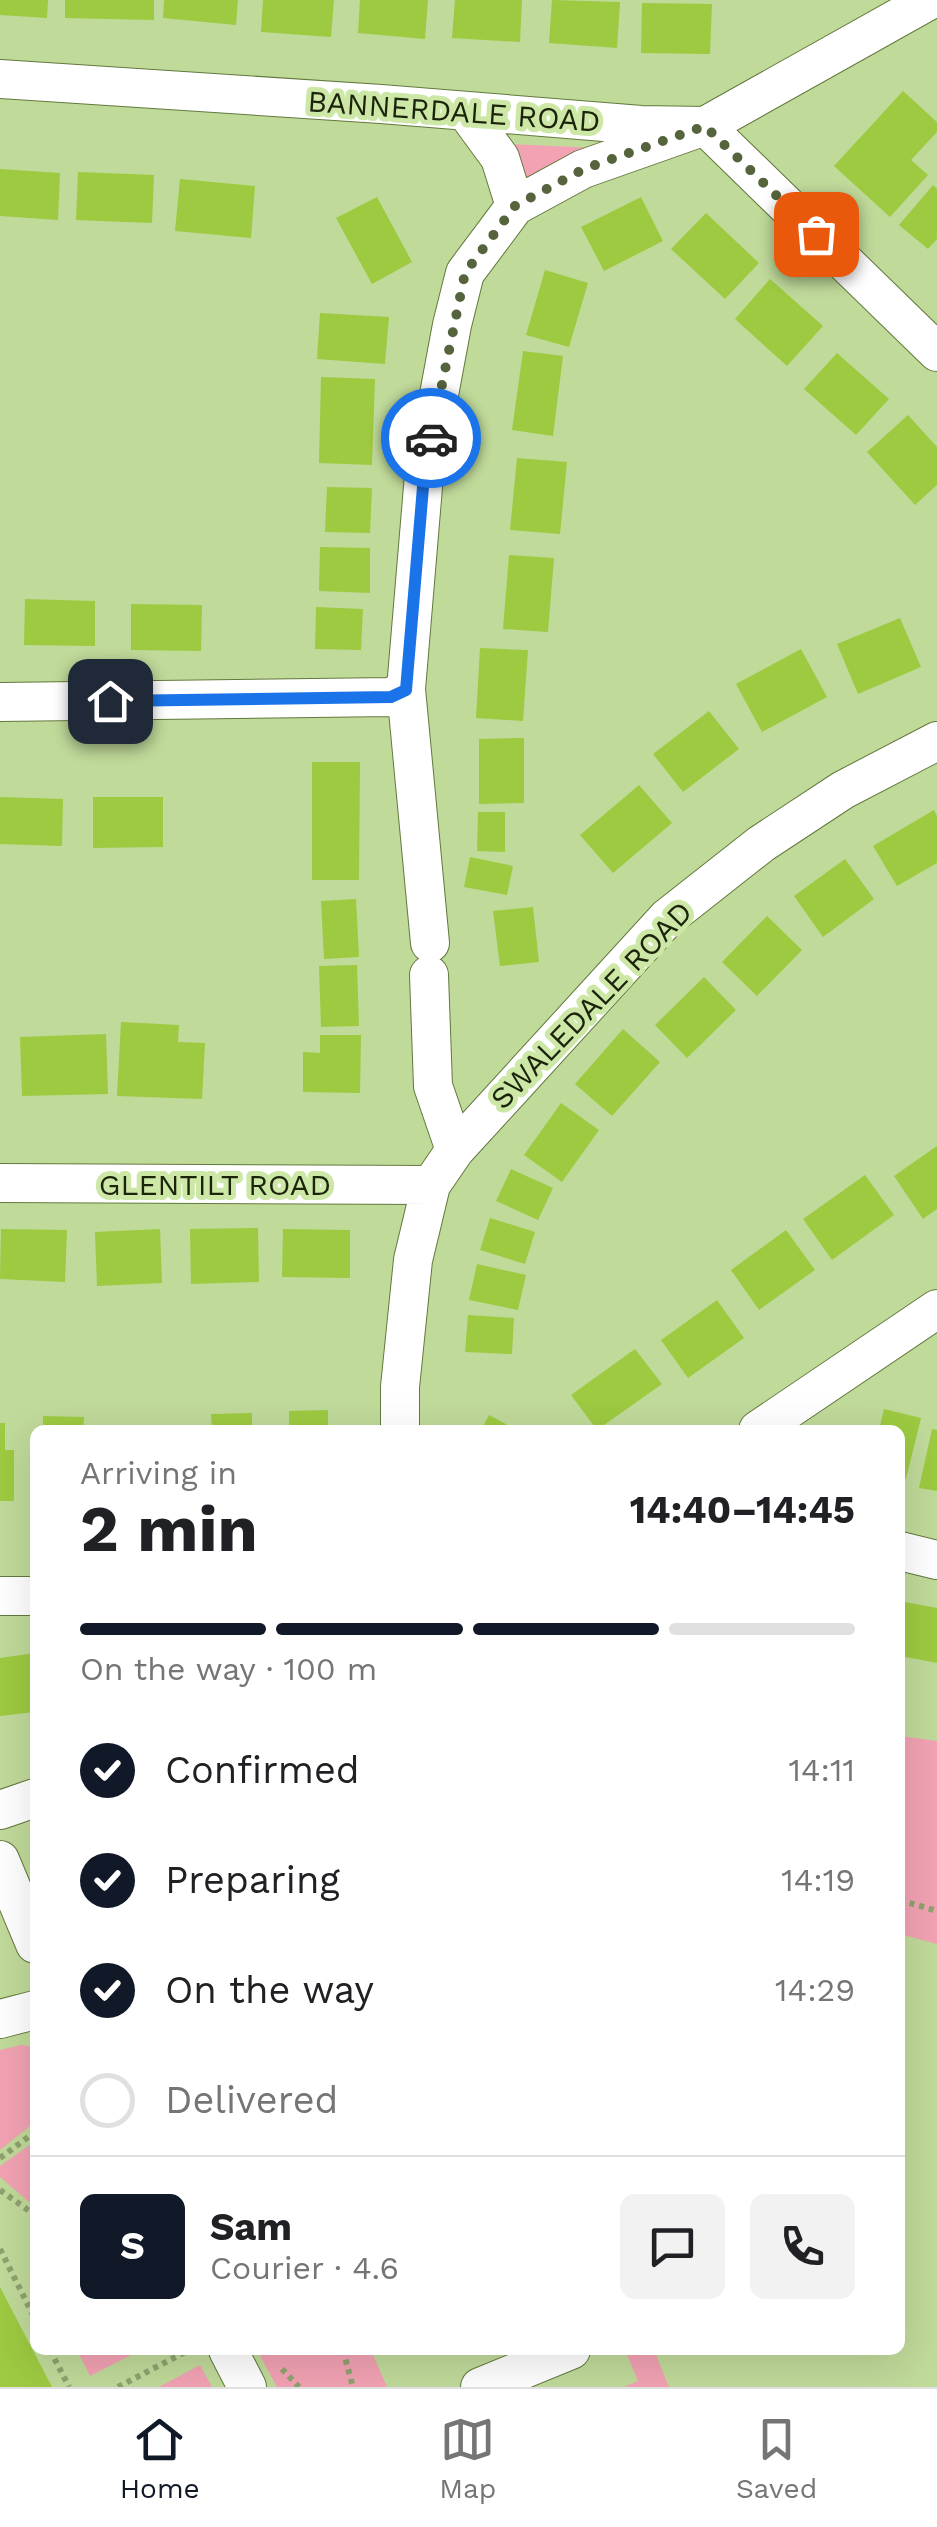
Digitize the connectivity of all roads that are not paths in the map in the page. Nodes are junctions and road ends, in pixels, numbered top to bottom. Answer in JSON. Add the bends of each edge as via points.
{"nodes":[{"id":1,"x":930,"y":0,"type":"edge"},
{"id":2,"x":0,"y":79,"type":"edge"},
{"id":3,"x":467,"y":113,"type":"junction"},
{"id":4,"x":705,"y":126,"type":"junction"},
{"id":5,"x":515,"y":206,"type":"junction"},
{"id":6,"x":937,"y":352,"type":"edge"},
{"id":7,"x":406,"y":690,"type":"junction"},
{"id":8,"x":0,"y":702,"type":"edge"},
{"id":9,"x":937,"y":741,"type":"edge"},
{"id":10,"x":454,"y":1150,"type":"junction"},
{"id":11,"x":0,"y":1183,"type":"edge"},
{"id":12,"x":431,"y":1185,"type":"junction"},
{"id":13,"x":937,"y":1308,"type":"edge"},
{"id":14,"x":400,"y":1425,"type":"edge"},
{"id":15,"x":765,"y":1425,"type":"edge"},
{"id":16,"x":905,"y":1553,"type":"edge"},
{"id":17,"x":937,"y":1560,"type":"edge"},
{"id":18,"x":0,"y":1596,"type":"edge"},
{"id":19,"x":30,"y":1596,"type":"edge"},
{"id":20,"x":30,"y":1800,"type":"edge"},
{"id":21,"x":0,"y":1810,"type":"edge"},
{"id":22,"x":0,"y":1860,"type":"edge"},
{"id":23,"x":30,"y":1932,"type":"edge"},
{"id":24,"x":30,"y":2011,"type":"edge"},
{"id":25,"x":0,"y":2019,"type":"edge"},
{"id":26,"x":231,"y":2355,"type":"edge"},
{"id":27,"x":559,"y":2355,"type":"edge"},
{"id":28,"x":247,"y":2387,"type":"edge"},
{"id":29,"x":480,"y":2387,"type":"edge"}],
"edges":[{"from":1,"to":4,"type":"street"},
{"from":2,"to":3,"type":"street","name":"BANNERDALE ROAD"},
{"from":3,"to":4,"type":"street","name":"BANNERDALE ROAD"},
{"from":3,"to":5,"type":"street","via":[[500,158]]},
{"from":4,"to":5,"type":"street","via":[[584,169]]},
{"from":4,"to":6,"type":"street"},
{"from":5,"to":7,"type":"street","via":[[465,273],[452,326],[424,475]]},
{"from":7,"to":8,"type":"street","via":[[391,697]]},
{"from":7,"to":10,"type":"street","via":[[430,959],[432,1086]]},
{"from":9,"to":10,"type":"street","name":"SWALEDALE ROAD","via":[[843,790],[667,918]]},
{"from":10,"to":12,"type":"street","name":"SWALEDALE ROAD"},
{"from":11,"to":12,"type":"street","name":"GLENTILT ROAD"},
{"from":12,"to":14,"type":"street","name":"SWALEDALE ROAD","via":[[413,1260]]},
{"from":13,"to":15,"type":"street"},
{"from":16,"to":17,"type":"street"},
{"from":18,"to":19,"type":"street"},
{"from":20,"to":21,"type":"street"},
{"from":22,"to":23,"type":"street"},
{"from":24,"to":25,"type":"street"},
{"from":26,"to":28,"type":"street"},
{"from":27,"to":29,"type":"street"}]}
